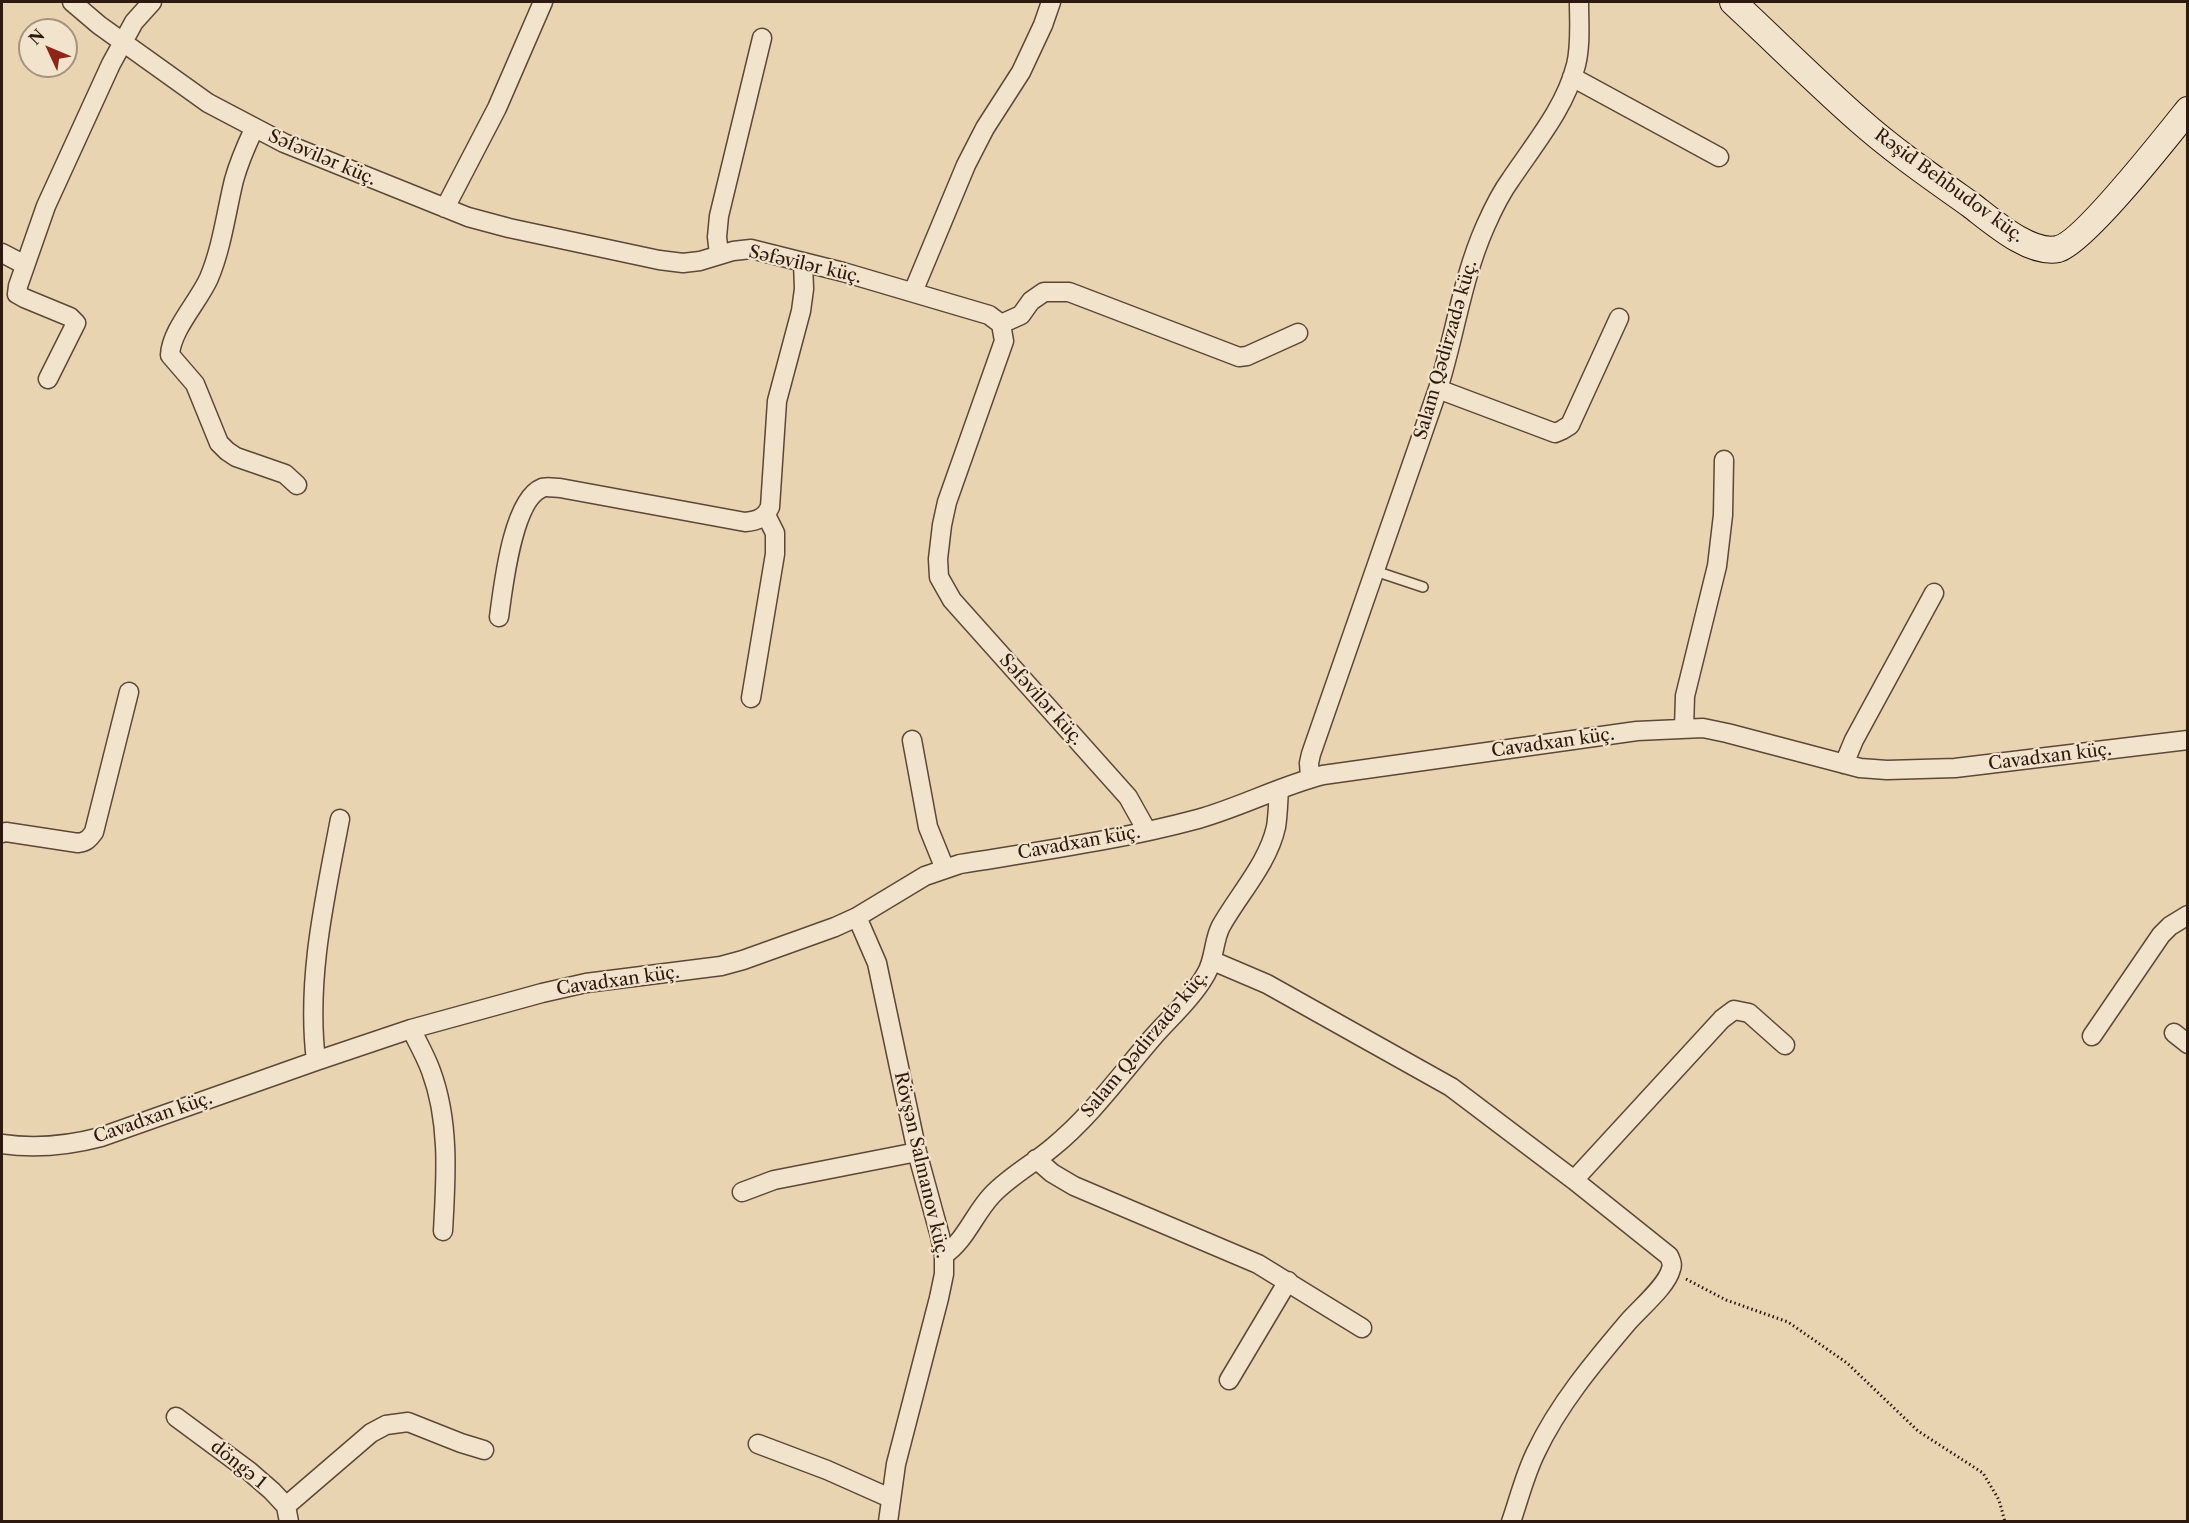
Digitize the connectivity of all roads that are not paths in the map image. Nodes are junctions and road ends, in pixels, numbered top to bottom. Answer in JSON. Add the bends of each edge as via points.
{"nodes":[{"id":1,"x":72,"y":2,"type":"edge"},
{"id":2,"x":152,"y":2,"type":"edge"},
{"id":3,"x":543,"y":2,"type":"edge"},
{"id":4,"x":1051,"y":2,"type":"edge"},
{"id":5,"x":1579,"y":2,"type":"edge"},
{"id":6,"x":1733,"y":2,"type":"edge"},
{"id":7,"x":762,"y":38,"type":"dead end"},
{"id":8,"x":122,"y":42,"type":"junction"},
{"id":9,"x":1572,"y":77,"type":"junction"},
{"id":10,"x":2187,"y":110,"type":"edge"},
{"id":11,"x":254,"y":129,"type":"junction"},
{"id":12,"x":1719,"y":157,"type":"dead end"},
{"id":13,"x":445,"y":208,"type":"junction"},
{"id":14,"x":2,"y":253,"type":"edge"},
{"id":15,"x":720,"y":254,"type":"junction"},
{"id":16,"x":802,"y":262,"type":"junction"},
{"id":17,"x":26,"y":265,"type":"junction"},
{"id":18,"x":912,"y":292,"type":"junction"},
{"id":19,"x":1619,"y":318,"type":"dead end"},
{"id":20,"x":1001,"y":324,"type":"junction"},
{"id":21,"x":1298,"y":333,"type":"dead end"},
{"id":22,"x":48,"y":379,"type":"dead end"},
{"id":23,"x":1438,"y":389,"type":"junction"},
{"id":24,"x":1724,"y":460,"type":"dead end"},
{"id":25,"x":297,"y":485,"type":"dead end"},
{"id":26,"x":766,"y":515,"type":"junction"},
{"id":27,"x":1375,"y":571,"type":"junction"},
{"id":28,"x":1423,"y":587,"type":"dead end"},
{"id":29,"x":1934,"y":593,"type":"dead end"},
{"id":30,"x":499,"y":617,"type":"dead end"},
{"id":31,"x":129,"y":692,"type":"dead end"},
{"id":32,"x":751,"y":698,"type":"dead end"},
{"id":33,"x":1684,"y":728,"type":"junction"},
{"id":34,"x":912,"y":740,"type":"dead end"},
{"id":35,"x":2187,"y":741,"type":"edge"},
{"id":36,"x":1844,"y":764,"type":"junction"},
{"id":37,"x":1310,"y":778,"type":"junction"},
{"id":38,"x":1278,"y":790,"type":"junction"},
{"id":39,"x":340,"y":819,"type":"dead end"},
{"id":40,"x":1147,"y":831,"type":"junction"},
{"id":41,"x":2,"y":833,"type":"edge"},
{"id":42,"x":945,"y":869,"type":"junction"},
{"id":43,"x":2187,"y":915,"type":"edge"},
{"id":44,"x":857,"y":917,"type":"junction"},
{"id":45,"x":1213,"y":961,"type":"junction"},
{"id":46,"x":411,"y":1029,"type":"junction"},
{"id":47,"x":2092,"y":1036,"type":"dead end"},
{"id":48,"x":1785,"y":1046,"type":"dead end"},
{"id":49,"x":315,"y":1061,"type":"junction"},
{"id":50,"x":2,"y":1144,"type":"edge"},
{"id":51,"x":917,"y":1152,"type":"junction"},
{"id":52,"x":1036,"y":1159,"type":"junction"},
{"id":53,"x":1574,"y":1180,"type":"junction"},
{"id":54,"x":742,"y":1192,"type":"dead end"},
{"id":55,"x":443,"y":1231,"type":"dead end"},
{"id":56,"x":944,"y":1255,"type":"junction"},
{"id":57,"x":1288,"y":1281,"type":"junction"},
{"id":58,"x":1362,"y":1328,"type":"dead end"},
{"id":59,"x":1229,"y":1380,"type":"dead end"},
{"id":60,"x":176,"y":1417,"type":"dead end"},
{"id":61,"x":758,"y":1444,"type":"dead end"},
{"id":62,"x":484,"y":1450,"type":"dead end"},
{"id":63,"x":890,"y":1498,"type":"junction"},
{"id":64,"x":288,"y":1514,"type":"edge"},
{"id":65,"x":888,"y":1521,"type":"edge"},
{"id":66,"x":1511,"y":1521,"type":"edge"}],
"edges":[{"from":1,"to":8,"type":"street","name":"Səfəvilər küç."},
{"from":2,"to":8,"type":"street"},
{"from":3,"to":13,"type":"street","via":[[497,108]]},
{"from":4,"to":18,"type":"street","via":[[1021,72],[966,165]]},
{"from":5,"to":9,"type":"street","name":"Salam Qədirzadə küç.","via":[[1579,50]]},
{"from":6,"to":10,"type":"street","name":"Rəşid Behbudov küç.","via":[[1883,140],[2005,230],[2044,249],[2059,249],[2073,241]]},
{"from":7,"to":15,"type":"street","via":[[719,216]]},
{"from":8,"to":11,"type":"street","name":"Səfəvilər küç.","via":[[208,103]]},
{"from":8,"to":17,"type":"street","via":[[46,206]]},
{"from":9,"to":12,"type":"street"},
{"from":9,"to":23,"type":"street","name":"Salam Qədirzadə küç.","via":[[1550,123],[1510,180],[1484,228],[1462,293]]},
{"from":11,"to":13,"type":"street","name":"Səfəvilər küç."},
{"from":11,"to":25,"type":"street","via":[[234,179],[215,264],[170,348],[170,355],[195,384],[226,451],[285,474]]},
{"from":13,"to":15,"type":"street","name":"Səfəvilər küç.","via":[[509,228],[659,260],[700,261]]},
{"from":14,"to":17,"type":"street"},
{"from":15,"to":16,"type":"street","name":"Səfəvilər küç.","via":[[751,249]]},
{"from":16,"to":18,"type":"street","name":"Səfəvilər küç."},
{"from":16,"to":26,"type":"street","via":[[801,311],[777,401],[770,507]]},
{"from":17,"to":22,"type":"street","via":[[17,294],[70,317],[75,323]]},
{"from":18,"to":20,"type":"street","name":"Səfəvilər küç.","via":[[989,315]]},
{"from":19,"to":23,"type":"street","via":[[1570,424],[1563,430],[1555,433]]},
{"from":20,"to":21,"type":"street","via":[[1021,315],[1044,292],[1069,292],[1239,357]]},
{"from":20,"to":40,"type":"street","name":"Səfəvilər küç.","via":[[1004,341],[947,502],[939,577],[952,600],[1128,797]]},
{"from":23,"to":27,"type":"street","name":"Salam Qədirzadə küç."},
{"from":24,"to":33,"type":"street","via":[[1717,566],[1685,696]]},
{"from":26,"to":30,"type":"street","via":[[745,522],[542,488],[521,512],[506,561]]},
{"from":26,"to":32,"type":"street","via":[[776,533],[775,554]]},
{"from":27,"to":28,"type":"lane"},
{"from":27,"to":37,"type":"street","name":"Salam Qədirzadə küç.","via":[[1311,754]]},
{"from":29,"to":36,"type":"street"},
{"from":31,"to":41,"type":"street","via":[[90,839],[78,843]]},
{"from":33,"to":36,"type":"street","name":"Cavadxan küç.","via":[[1727,733]]},
{"from":33,"to":37,"type":"street","name":"Cavadxan küç.","via":[[1637,731]]},
{"from":34,"to":42,"type":"street","via":[[928,827]]},
{"from":35,"to":36,"type":"street","name":"Cavadxan küç.","via":[[1955,768],[1875,770]]},
{"from":37,"to":38,"type":"street","name":"Cavadxan küç."},
{"from":38,"to":40,"type":"street","name":"Cavadxan küç.","via":[[1233,809]]},
{"from":38,"to":45,"type":"street","name":"Salam Qədirzadə küç.","via":[[1270,846],[1221,927]]},
{"from":39,"to":49,"type":"street","via":[[317,939]]},
{"from":40,"to":42,"type":"street","name":"Cavadxan küç."},
{"from":42,"to":44,"type":"street","name":"Cavadxan küç.","via":[[925,876]]},
{"from":43,"to":47,"type":"street","via":[[2161,935]]},
{"from":44,"to":46,"type":"street","name":"Cavadxan küç.","via":[[721,966],[586,983]]},
{"from":44,"to":51,"type":"street","name":"Rövşən Salmanov küç.","via":[[877,963]]},
{"from":45,"to":52,"type":"street","name":"Salam Qədirzadə küç.","via":[[1192,994],[1110,1088],[1077,1124]]},
{"from":45,"to":53,"type":"street","via":[[1267,984],[1425,1071],[1472,1101]]},
{"from":46,"to":49,"type":"street","name":"Cavadxan küç."},
{"from":46,"to":55,"type":"street","via":[[440,1099],[447,1166]]},
{"from":48,"to":53,"type":"street","via":[[1749,1013],[1734,1010]]},
{"from":49,"to":50,"type":"street","name":"Cavadxan küç.","via":[[74,1145],[49,1148]]},
{"from":51,"to":54,"type":"street","via":[[774,1180]]},
{"from":51,"to":56,"type":"street","name":"Rövşən Salmanov küç."},
{"from":52,"to":56,"type":"street","name":"Salam Qədirzadə küç.","via":[[992,1195],[963,1237]]},
{"from":52,"to":57,"type":"street","via":[[1074,1186],[1258,1264]]},
{"from":53,"to":66,"type":"street","via":[[1669,1256],[1671,1270],[1546,1432],[1530,1464]]},
{"from":56,"to":63,"type":"street","name":"Rövşən Salmanov küç.","via":[[939,1298]]},
{"from":57,"to":58,"type":"street"},
{"from":57,"to":59,"type":"street"},
{"from":60,"to":64,"type":"street","name":"döngə 1","via":[[249,1471]]},
{"from":61,"to":63,"type":"street"},
{"from":62,"to":64,"type":"street","via":[[408,1422],[386,1425],[371,1433]]},
{"from":63,"to":65,"type":"street","name":"Rövşən Salmanov küç."}]}
